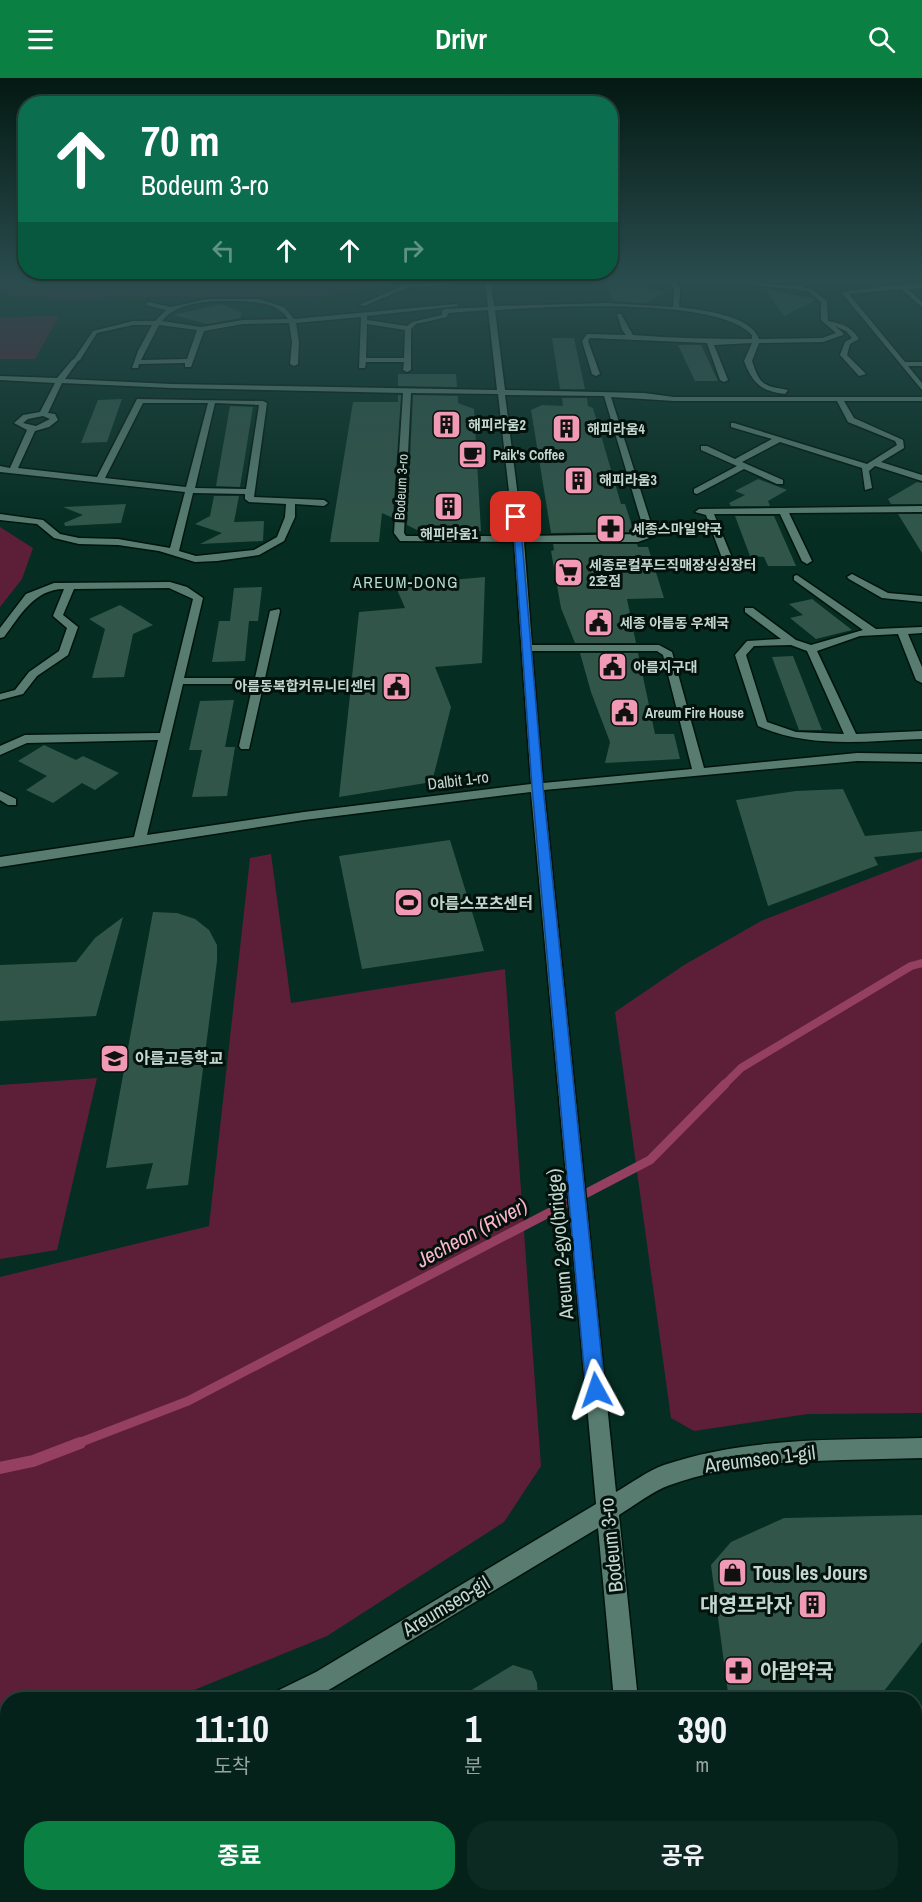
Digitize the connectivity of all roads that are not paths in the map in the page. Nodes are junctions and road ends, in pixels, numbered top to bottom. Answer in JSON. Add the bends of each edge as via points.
{"nodes":[{"id":1,"x":72,"y":365,"type":"edge"},
{"id":2,"x":407,"y":365,"type":"edge"},
{"id":3,"x":498,"y":365,"type":"edge"},
{"id":4,"x":593,"y":365,"type":"edge"},
{"id":5,"x":717,"y":365,"type":"edge"},
{"id":6,"x":748,"y":365,"type":"edge"},
{"id":7,"x":853,"y":365,"type":"edge"},
{"id":8,"x":905,"y":365,"type":"edge"},
{"id":9,"x":407,"y":370,"type":"dead end"},
{"id":10,"x":596,"y":374,"type":"dead end"},
{"id":11,"x":862,"y":374,"type":"dead end"},
{"id":12,"x":0,"y":378,"type":"edge"},
{"id":13,"x":60,"y":380,"type":"junction"},
{"id":14,"x":724,"y":380,"type":"dead end"},
{"id":15,"x":751,"y":386,"type":"junction"},
{"id":16,"x":922,"y":388,"type":"edge"},
{"id":17,"x":406,"y":391,"type":"junction"},
{"id":18,"x":501,"y":393,"type":"junction"},
{"id":19,"x":722,"y":393,"type":"junction"},
{"id":20,"x":797,"y":393,"type":"junction"},
{"id":21,"x":922,"y":393,"type":"edge"},
{"id":22,"x":607,"y":395,"type":"junction"},
{"id":23,"x":644,"y":395,"type":"junction"},
{"id":24,"x":839,"y":399,"type":"junction"},
{"id":25,"x":922,"y":399,"type":"edge"},
{"id":26,"x":212,"y":401,"type":"junction"},
{"id":27,"x":44,"y":414,"type":"junction"},
{"id":28,"x":734,"y":425,"type":"dead end"},
{"id":29,"x":32,"y":428,"type":"junction"},
{"id":30,"x":779,"y":439,"type":"junction"},
{"id":31,"x":704,"y":448,"type":"dead end"},
{"id":32,"x":739,"y":464,"type":"junction"},
{"id":33,"x":871,"y":465,"type":"junction"},
{"id":34,"x":0,"y":469,"type":"edge"},
{"id":35,"x":13,"y":470,"type":"junction"},
{"id":36,"x":922,"y":478,"type":"edge"},
{"id":37,"x":100,"y":479,"type":"junction"},
{"id":38,"x":780,"y":482,"type":"dead end"},
{"id":39,"x":868,"y":488,"type":"dead end"},
{"id":40,"x":191,"y":490,"type":"junction"},
{"id":41,"x":697,"y":491,"type":"dead end"},
{"id":42,"x":250,"y":492,"type":"junction"},
{"id":43,"x":291,"y":502,"type":"junction"},
{"id":44,"x":324,"y":503,"type":"dead end"},
{"id":45,"x":922,"y":509,"type":"edge"},
{"id":46,"x":783,"y":511,"type":"junction"},
{"id":47,"x":0,"y":517,"type":"edge"},
{"id":48,"x":519,"y":540,"type":"junction"},
{"id":49,"x":174,"y":552,"type":"junction"},
{"id":50,"x":728,"y":558,"type":"dead end"},
{"id":51,"x":807,"y":561,"type":"dead end"},
{"id":52,"x":852,"y":577,"type":"dead end"},
{"id":53,"x":797,"y":578,"type":"dead end"},
{"id":54,"x":71,"y":584,"type":"junction"},
{"id":55,"x":922,"y":599,"type":"edge"},
{"id":56,"x":749,"y":610,"type":"dead end"},
{"id":57,"x":275,"y":611,"type":"dead end"},
{"id":58,"x":902,"y":630,"type":"junction"},
{"id":59,"x":922,"y":630,"type":"edge"},
{"id":60,"x":873,"y":632,"type":"junction"},
{"id":61,"x":0,"y":635,"type":"edge"},
{"id":62,"x":792,"y":642,"type":"junction"},
{"id":63,"x":527,"y":648,"type":"junction"},
{"id":64,"x":811,"y":649,"type":"junction"},
{"id":65,"x":922,"y":680,"type":"edge"},
{"id":66,"x":177,"y":681,"type":"junction"},
{"id":67,"x":259,"y":681,"type":"junction"},
{"id":68,"x":0,"y":697,"type":"edge"},
{"id":69,"x":922,"y":735,"type":"edge"},
{"id":70,"x":164,"y":736,"type":"junction"},
{"id":71,"x":851,"y":736,"type":"junction"},
{"id":72,"x":245,"y":746,"type":"dead end"},
{"id":73,"x":0,"y":751,"type":"edge"},
{"id":74,"x":922,"y":758,"type":"edge"},
{"id":75,"x":699,"y":773,"type":"junction"},
{"id":76,"x":537,"y":787,"type":"junction"},
{"id":77,"x":0,"y":795,"type":"edge"},
{"id":78,"x":12,"y":802,"type":"dead end"},
{"id":79,"x":139,"y":842,"type":"junction"},
{"id":80,"x":0,"y":862,"type":"edge"},
{"id":81,"x":596,"y":1390,"type":"joint"},
{"id":82,"x":922,"y":1448,"type":"edge"},
{"id":83,"x":607,"y":1508,"type":"junction"},
{"id":84,"x":299,"y":1692,"type":"edge"},
{"id":85,"x":625,"y":1692,"type":"edge"}],
"edges":[{"from":1,"to":13,"type":"street"},
{"from":2,"to":9,"type":"street"},
{"from":3,"to":18,"type":"street"},
{"from":4,"to":10,"type":"street"},
{"from":5,"to":14,"type":"street"},
{"from":6,"to":15,"type":"street"},
{"from":7,"to":11,"type":"street"},
{"from":8,"to":16,"type":"street"},
{"from":12,"to":13,"type":"street"},
{"from":13,"to":17,"type":"street"},
{"from":13,"to":27,"type":"street"},
{"from":15,"to":19,"type":"street"},
{"from":15,"to":20,"type":"street"},
{"from":17,"to":18,"type":"street"},
{"from":17,"to":48,"type":"street","name":"Bodeum 3-ro","via":[[399,533],[403,539]]},
{"from":18,"to":22,"type":"street"},
{"from":18,"to":48,"type":"street"},
{"from":19,"to":20,"type":"street"},
{"from":19,"to":23,"type":"street"},
{"from":20,"to":21,"type":"street"},
{"from":22,"to":23,"type":"street"},
{"from":22,"to":48,"type":"street","via":[[650,536]]},
{"from":23,"to":24,"type":"street","via":[[674,399]]},
{"from":24,"to":25,"type":"street"},
{"from":24,"to":33,"type":"street","via":[[851,420],[899,440],[901,446]]},
{"from":26,"to":37,"type":"street","via":[[140,401]]},
{"from":26,"to":40,"type":"street"},
{"from":26,"to":42,"type":"street","via":[[262,403]]},
{"from":27,"to":29,"type":"street","via":[[54,420]]},
{"from":27,"to":29,"type":"street","via":[[26,417],[18,423]]},
{"from":28,"to":30,"type":"street"},
{"from":29,"to":35,"type":"street"},
{"from":30,"to":32,"type":"street"},
{"from":30,"to":33,"type":"street"},
{"from":31,"to":32,"type":"street"},
{"from":32,"to":38,"type":"street"},
{"from":32,"to":41,"type":"street"},
{"from":33,"to":36,"type":"street"},
{"from":33,"to":39,"type":"street","via":[[865,470]]},
{"from":34,"to":35,"type":"street"},
{"from":35,"to":37,"type":"street"},
{"from":37,"to":40,"type":"street"},
{"from":40,"to":42,"type":"street"},
{"from":40,"to":49,"type":"street"},
{"from":42,"to":43,"type":"street","via":[[249,499]]},
{"from":43,"to":44,"type":"street"},
{"from":43,"to":49,"type":"street","via":[[290,517],[280,539],[256,553],[195,559]]},
{"from":45,"to":46,"type":"street"},
{"from":46,"to":50,"type":"street","via":[[704,512]]},
{"from":46,"to":51,"type":"street"},
{"from":47,"to":49,"type":"street","via":[[40,522],[57,536],[79,541],[118,542]]},
{"from":48,"to":63,"type":"street"},
{"from":52,"to":55,"type":"street","via":[[886,596]]},
{"from":53,"to":60,"type":"street"},
{"from":54,"to":61,"type":"street","via":[[30,596]]},
{"from":54,"to":66,"type":"street","via":[[170,585],[198,598]]},
{"from":54,"to":68,"type":"street","via":[[58,616],[73,627],[64,653],[33,674],[19,692]]},
{"from":56,"to":62,"type":"street"},
{"from":57,"to":67,"type":"street"},
{"from":58,"to":59,"type":"street"},
{"from":58,"to":60,"type":"street"},
{"from":58,"to":65,"type":"street"},
{"from":60,"to":64,"type":"street"},
{"from":62,"to":64,"type":"street"},
{"from":62,"to":71,"type":"street","via":[[751,643],[740,655],[762,724],[776,733]]},
{"from":63,"to":75,"type":"street","via":[[659,648],[668,654]]},
{"from":63,"to":76,"type":"street"},
{"from":64,"to":71,"type":"street"},
{"from":66,"to":67,"type":"street"},
{"from":66,"to":70,"type":"street"},
{"from":67,"to":72,"type":"street"},
{"from":69,"to":71,"type":"street"},
{"from":70,"to":73,"type":"street","via":[[25,739]]},
{"from":70,"to":79,"type":"street"},
{"from":74,"to":75,"type":"street","name":"Dalbit 1-ro","via":[[857,757]]},
{"from":75,"to":76,"type":"street","name":"Dalbit 1-ro"},
{"from":76,"to":79,"type":"street","name":"Dalbit 1-ro","via":[[304,816]]},
{"from":76,"to":81,"type":"street","name":"Areum 2-gyo(bridge)"},
{"from":77,"to":78,"type":"street"},
{"from":79,"to":80,"type":"street","name":"Dalbit 1-ro"},
{"from":81,"to":83,"type":"street","name":"Bodeum 3-ro"},
{"from":82,"to":83,"type":"street","name":"Areumseo 1-gil","via":[[796,1452],[715,1462],[664,1476]]},
{"from":83,"to":84,"type":"street","name":"Areumseo-gil"},
{"from":83,"to":85,"type":"street","name":"Bodeum 3-ro"}]}
